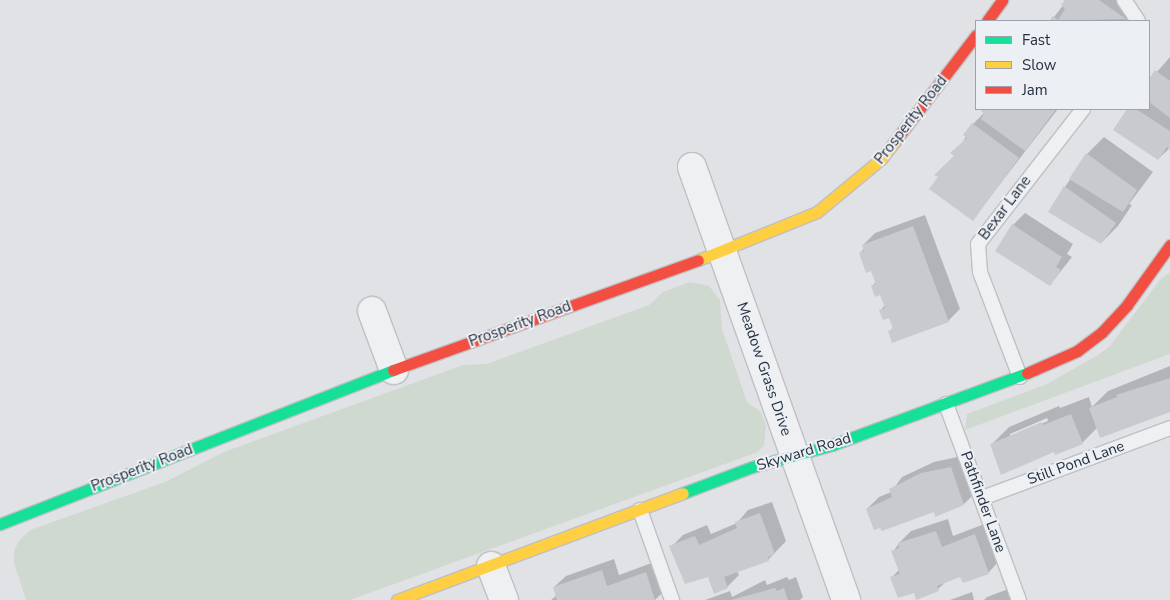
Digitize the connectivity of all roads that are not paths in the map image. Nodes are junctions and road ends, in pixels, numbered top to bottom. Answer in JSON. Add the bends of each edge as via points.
{"nodes":[{"id":1,"x":1002,"y":0,"type":"edge"},
{"id":2,"x":1124,"y":0,"type":"edge"},
{"id":3,"x":987,"y":20,"type":"edge"},
{"id":4,"x":1137,"y":20,"type":"edge"},
{"id":5,"x":975,"y":36,"type":"edge"},
{"id":6,"x":1082,"y":110,"type":"edge"},
{"id":7,"x":692,"y":167,"type":"dead end"},
{"id":8,"x":1170,"y":245,"type":"edge"},
{"id":9,"x":724,"y":250,"type":"junction"},
{"id":10,"x":372,"y":310,"type":"dead end"},
{"id":11,"x":394,"y":370,"type":"junction"},
{"id":12,"x":1020,"y":377,"type":"junction"},
{"id":13,"x":946,"y":404,"type":"junction"},
{"id":14,"x":1170,"y":428,"type":"edge"},
{"id":15,"x":794,"y":455,"type":"junction"},
{"id":16,"x":982,"y":498,"type":"junction"},
{"id":17,"x":640,"y":510,"type":"junction"},
{"id":18,"x":0,"y":524,"type":"edge"},
{"id":19,"x":491,"y":566,"type":"junction"},
{"id":20,"x":397,"y":600,"type":"edge"},
{"id":21,"x":504,"y":600,"type":"edge"},
{"id":22,"x":672,"y":600,"type":"edge"},
{"id":23,"x":846,"y":600,"type":"edge"},
{"id":24,"x":1019,"y":600,"type":"edge"}],
"edges":[{"from":1,"to":3,"type":"street"},
{"from":2,"to":4,"type":"lane"},
{"from":5,"to":9,"type":"street","name":"Prosperity Road","via":[[902,134],[860,180],[817,212]]},
{"from":6,"to":12,"type":"lane","name":"Bexar Lane","via":[[978,244],[980,272]]},
{"from":7,"to":9,"type":"street","name":"Meadow Grass Drive"},
{"from":8,"to":12,"type":"street","name":"Skyward Road","via":[[1128,305],[1102,332],[1077,351]]},
{"from":9,"to":11,"type":"street","name":"Prosperity Road"},
{"from":9,"to":15,"type":"street","name":"Meadow Grass Drive"},
{"from":10,"to":11,"type":"street"},
{"from":11,"to":18,"type":"street","name":"Prosperity Road"},
{"from":12,"to":13,"type":"street","name":"Skyward Road"},
{"from":13,"to":15,"type":"street","name":"Skyward Road"},
{"from":13,"to":16,"type":"lane","name":"Pathfinder Lane"},
{"from":14,"to":16,"type":"lane","name":"Still Pond Lane"},
{"from":15,"to":17,"type":"street","name":"Skyward Road","via":[[752,467]]},
{"from":15,"to":23,"type":"street","name":"Meadow Grass Drive"},
{"from":16,"to":24,"type":"lane","name":"Pathfinder Lane"},
{"from":17,"to":19,"type":"street","name":"Skyward Road"},
{"from":17,"to":22,"type":"lane"},
{"from":19,"to":20,"type":"street","name":"Skyward Road"},
{"from":19,"to":21,"type":"street"}]}
